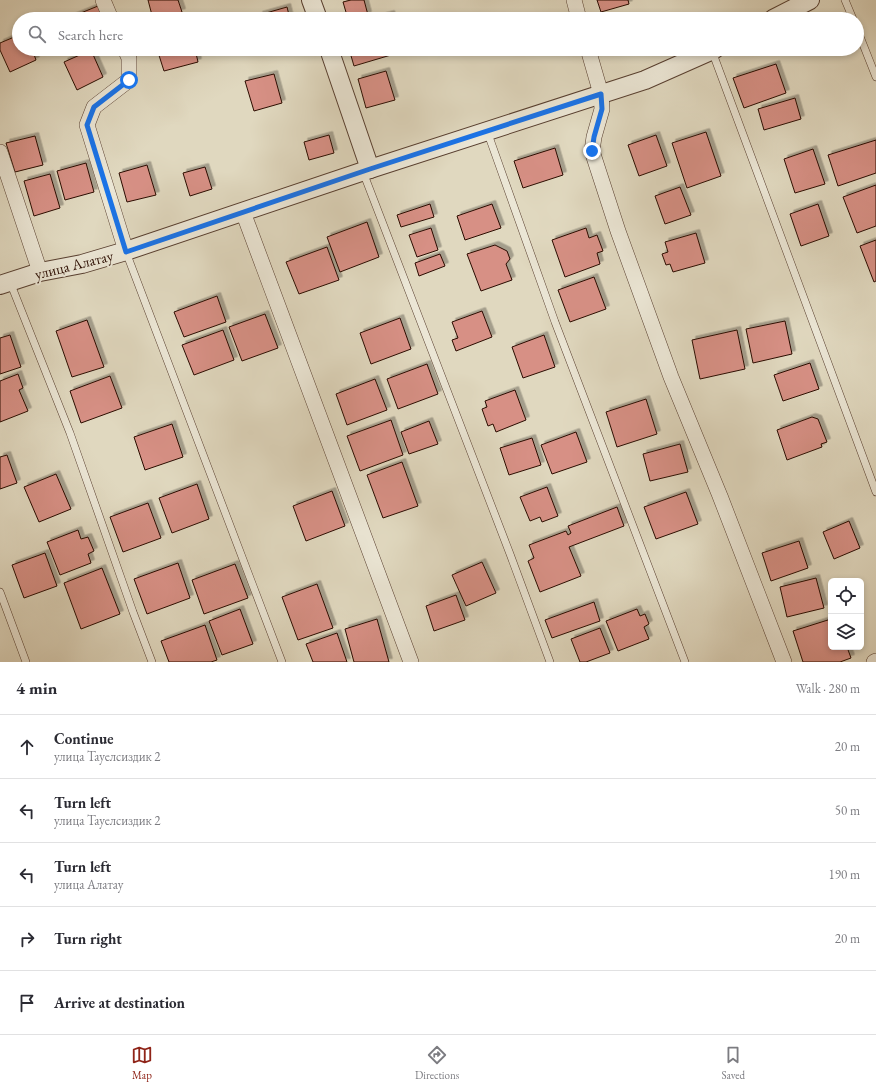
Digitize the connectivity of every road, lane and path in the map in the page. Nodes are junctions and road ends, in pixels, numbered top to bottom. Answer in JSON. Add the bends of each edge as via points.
{"nodes":[{"id":1,"x":103,"y":0,"type":"edge"},
{"id":2,"x":311,"y":0,"type":"edge"},
{"id":3,"x":574,"y":0,"type":"edge"},
{"id":4,"x":810,"y":0,"type":"edge"},
{"id":5,"x":845,"y":0,"type":"edge"},
{"id":6,"x":108,"y":12,"type":"edge"},
{"id":7,"x":315,"y":12,"type":"edge"},
{"id":8,"x":577,"y":12,"type":"edge"},
{"id":9,"x":787,"y":12,"type":"edge"},
{"id":10,"x":850,"y":12,"type":"edge"},
{"id":11,"x":864,"y":47,"type":"edge"},
{"id":12,"x":128,"y":56,"type":"edge"},
{"id":13,"x":330,"y":56,"type":"edge"},
{"id":14,"x":590,"y":56,"type":"edge"},
{"id":15,"x":699,"y":56,"type":"edge"},
{"id":16,"x":715,"y":56,"type":"edge"},
{"id":17,"x":876,"y":77,"type":"edge"},
{"id":18,"x":601,"y":94,"type":"junction"},
{"id":19,"x":487,"y":130,"type":"junction"},
{"id":20,"x":0,"y":152,"type":"edge"},
{"id":21,"x":367,"y":170,"type":"junction"},
{"id":22,"x":243,"y":212,"type":"junction"},
{"id":23,"x":126,"y":252,"type":"junction"},
{"id":24,"x":40,"y":272,"type":"junction"},
{"id":25,"x":5,"y":283,"type":"edge"},
{"id":26,"x":876,"y":492,"type":"edge"},
{"id":27,"x":0,"y":592,"type":"edge"},
{"id":28,"x":26,"y":662,"type":"edge"},
{"id":29,"x":152,"y":662,"type":"edge"},
{"id":30,"x":282,"y":662,"type":"edge"},
{"id":31,"x":411,"y":662,"type":"edge"},
{"id":32,"x":550,"y":662,"type":"edge"},
{"id":33,"x":685,"y":662,"type":"edge"},
{"id":34,"x":784,"y":662,"type":"edge"}],
"edges":[{"from":1,"to":6,"type":"street"},
{"from":2,"to":7,"type":"street"},
{"from":3,"to":8,"type":"street"},
{"from":4,"to":9,"type":"street"},
{"from":5,"to":10,"type":"lane"},
{"from":11,"to":17,"type":"lane"},
{"from":12,"to":23,"type":"street","via":[[129,80],[94,107],[87,125]]},
{"from":13,"to":21,"type":"street"},
{"from":14,"to":18,"type":"street"},
{"from":15,"to":18,"type":"street","name":"улица Алатау","via":[[645,80]]},
{"from":16,"to":26,"type":"lane"},
{"from":18,"to":19,"type":"street","name":"улица Алатау"},
{"from":18,"to":34,"type":"street","via":[[602,109],[592,151],[671,377]]},
{"from":19,"to":21,"type":"street","name":"улица Алатау"},
{"from":19,"to":33,"type":"lane","via":[[555,322]]},
{"from":20,"to":24,"type":"street"},
{"from":21,"to":22,"type":"street","name":"улица Алатау"},
{"from":21,"to":32,"type":"lane"},
{"from":22,"to":23,"type":"street","name":"улица Алатау"},
{"from":22,"to":31,"type":"street"},
{"from":23,"to":24,"type":"street","name":"улица Алатау"},
{"from":23,"to":30,"type":"lane"},
{"from":24,"to":25,"type":"street","name":"улица Алатау"},
{"from":25,"to":29,"type":"lane","via":[[70,433]]},
{"from":27,"to":28,"type":"lane"}]}
